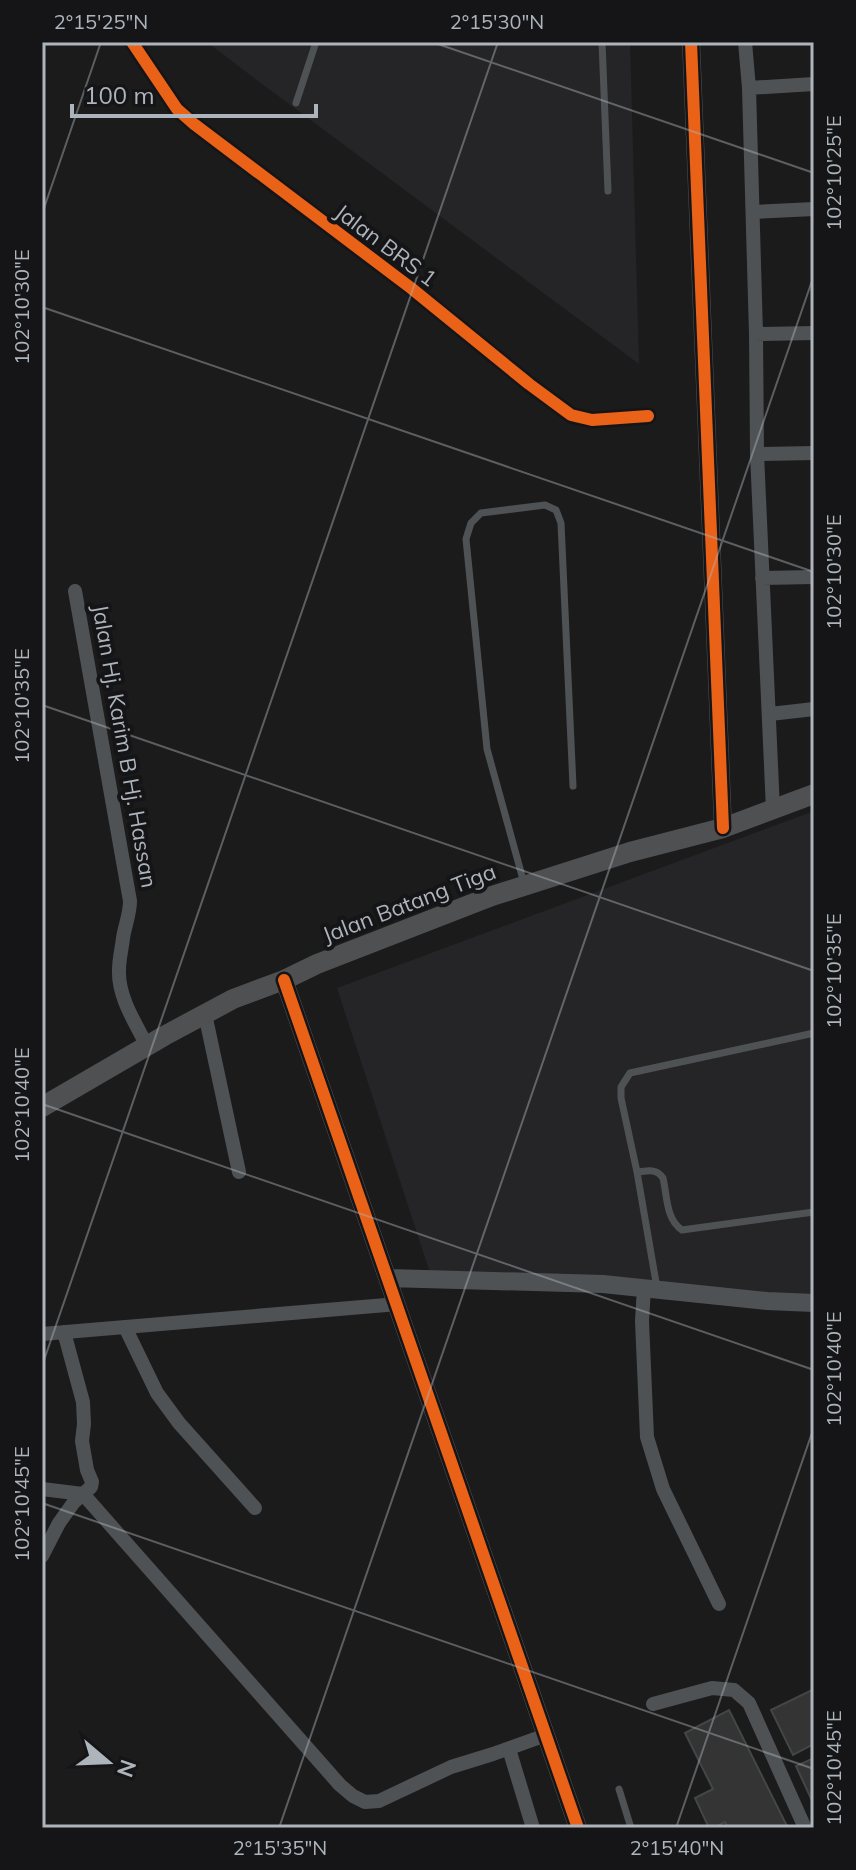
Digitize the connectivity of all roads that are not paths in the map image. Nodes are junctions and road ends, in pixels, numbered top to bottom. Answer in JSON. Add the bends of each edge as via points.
{"nodes":[{"id":1,"x":132,"y":42,"type":"edge"},
{"id":2,"x":316,"y":42,"type":"edge"},
{"id":3,"x":602,"y":42,"type":"edge"},
{"id":4,"x":691,"y":42,"type":"edge"},
{"id":5,"x":745,"y":42,"type":"edge"},
{"id":6,"x":814,"y":84,"type":"edge"},
{"id":7,"x":749,"y":88,"type":"junction"},
{"id":8,"x":296,"y":103,"type":"dead end"},
{"id":9,"x":608,"y":191,"type":"dead end"},
{"id":10,"x":814,"y":209,"type":"edge"},
{"id":11,"x":753,"y":212,"type":"junction"},
{"id":12,"x":814,"y":333,"type":"edge"},
{"id":13,"x":756,"y":334,"type":"junction"},
{"id":14,"x":648,"y":416,"type":"dead end"},
{"id":15,"x":814,"y":453,"type":"edge"},
{"id":16,"x":757,"y":454,"type":"junction"},
{"id":17,"x":814,"y":577,"type":"edge"},
{"id":18,"x":762,"y":578,"type":"junction"},
{"id":19,"x":75,"y":591,"type":"dead end"},
{"id":20,"x":814,"y":709,"type":"edge"},
{"id":21,"x":770,"y":714,"type":"junction"},
{"id":22,"x":573,"y":786,"type":"dead end"},
{"id":23,"x":814,"y":794,"type":"edge"},
{"id":24,"x":773,"y":810,"type":"junction"},
{"id":25,"x":723,"y":828,"type":"junction"},
{"id":26,"x":524,"y":885,"type":"junction"},
{"id":27,"x":284,"y":980,"type":"junction"},
{"id":28,"x":205,"y":1014,"type":"junction"},
{"id":29,"x":814,"y":1033,"type":"edge"},
{"id":30,"x":147,"y":1046,"type":"junction"},
{"id":31,"x":42,"y":1107,"type":"edge"},
{"id":32,"x":239,"y":1172,"type":"dead end"},
{"id":33,"x":637,"y":1172,"type":"junction"},
{"id":34,"x":814,"y":1212,"type":"edge"},
{"id":35,"x":388,"y":1278,"type":"junction"},
{"id":36,"x":651,"y":1289,"type":"junction"},
{"id":37,"x":814,"y":1303,"type":"edge"},
{"id":38,"x":398,"y":1304,"type":"junction"},
{"id":39,"x":125,"y":1327,"type":"junction"},
{"id":40,"x":64,"y":1332,"type":"junction"},
{"id":41,"x":42,"y":1334,"type":"edge"},
{"id":42,"x":42,"y":1489,"type":"edge"},
{"id":43,"x":83,"y":1494,"type":"junction"},
{"id":44,"x":255,"y":1508,"type":"dead end"},
{"id":45,"x":42,"y":1556,"type":"edge"},
{"id":46,"x":719,"y":1604,"type":"dead end"},
{"id":47,"x":653,"y":1704,"type":"dead end"},
{"id":48,"x":546,"y":1735,"type":"junction"},
{"id":49,"x":509,"y":1749,"type":"junction"},
{"id":50,"x":619,"y":1789,"type":"dead end"},
{"id":51,"x":533,"y":1828,"type":"edge"},
{"id":52,"x":578,"y":1828,"type":"edge"},
{"id":53,"x":631,"y":1828,"type":"edge"},
{"id":54,"x":805,"y":1828,"type":"edge"}],
"edges":[{"from":1,"to":14,"type":"street","name":"Jalan BRS 1","via":[[177,109],[194,124],[571,415],[592,420]]},
{"from":2,"to":8,"type":"lane"},
{"from":3,"to":9,"type":"lane"},
{"from":4,"to":25,"type":"street"},
{"from":5,"to":7,"type":"street"},
{"from":6,"to":7,"type":"street"},
{"from":7,"to":11,"type":"street"},
{"from":10,"to":11,"type":"street"},
{"from":11,"to":13,"type":"street"},
{"from":12,"to":13,"type":"street"},
{"from":13,"to":16,"type":"street"},
{"from":15,"to":16,"type":"street"},
{"from":16,"to":18,"type":"street"},
{"from":17,"to":18,"type":"street"},
{"from":18,"to":21,"type":"street"},
{"from":19,"to":30,"type":"street","name":"Jalan Hj. Karim B Hj. Hassan","via":[[130,901],[119,970],[121,990]]},
{"from":20,"to":21,"type":"street"},
{"from":21,"to":24,"type":"street"},
{"from":22,"to":26,"type":"lane","via":[[561,523],[556,510],[545,505],[481,513],[466,539],[487,749]]},
{"from":23,"to":24,"type":"main road","name":"Jalan Batang Tiga"},
{"from":24,"to":25,"type":"main road","name":"Jalan Batang Tiga"},
{"from":25,"to":26,"type":"main road","name":"Jalan Batang Tiga"},
{"from":26,"to":27,"type":"main road","name":"Jalan Batang Tiga"},
{"from":27,"to":28,"type":"main road","name":"Jalan Batang Tiga"},
{"from":27,"to":35,"type":"street"},
{"from":28,"to":30,"type":"main road","name":"Jalan Batang Tiga"},
{"from":28,"to":32,"type":"street"},
{"from":29,"to":33,"type":"lane","via":[[630,1073],[621,1098]]},
{"from":30,"to":31,"type":"main road","name":"Jalan Batang Tiga"},
{"from":33,"to":34,"type":"lane","via":[[659,1172],[671,1219],[682,1230]]},
{"from":33,"to":36,"type":"lane"},
{"from":35,"to":36,"type":"street"},
{"from":35,"to":38,"type":"street"},
{"from":36,"to":37,"type":"street"},
{"from":36,"to":46,"type":"street","via":[[642,1321],[647,1437],[663,1489]]},
{"from":38,"to":39,"type":"street"},
{"from":38,"to":48,"type":"street"},
{"from":39,"to":40,"type":"street"},
{"from":39,"to":44,"type":"street","via":[[157,1393]]},
{"from":40,"to":41,"type":"street"},
{"from":40,"to":43,"type":"street","via":[[83,1402],[82,1441],[92,1482]]},
{"from":42,"to":43,"type":"street"},
{"from":43,"to":45,"type":"street","via":[[59,1523]]},
{"from":43,"to":49,"type":"street","via":[[353,1796],[379,1801],[451,1767]]},
{"from":47,"to":54,"type":"street","via":[[712,1688],[734,1690],[749,1703]]},
{"from":48,"to":49,"type":"street"},
{"from":48,"to":52,"type":"street"},
{"from":49,"to":51,"type":"street"},
{"from":50,"to":53,"type":"lane"}]}
